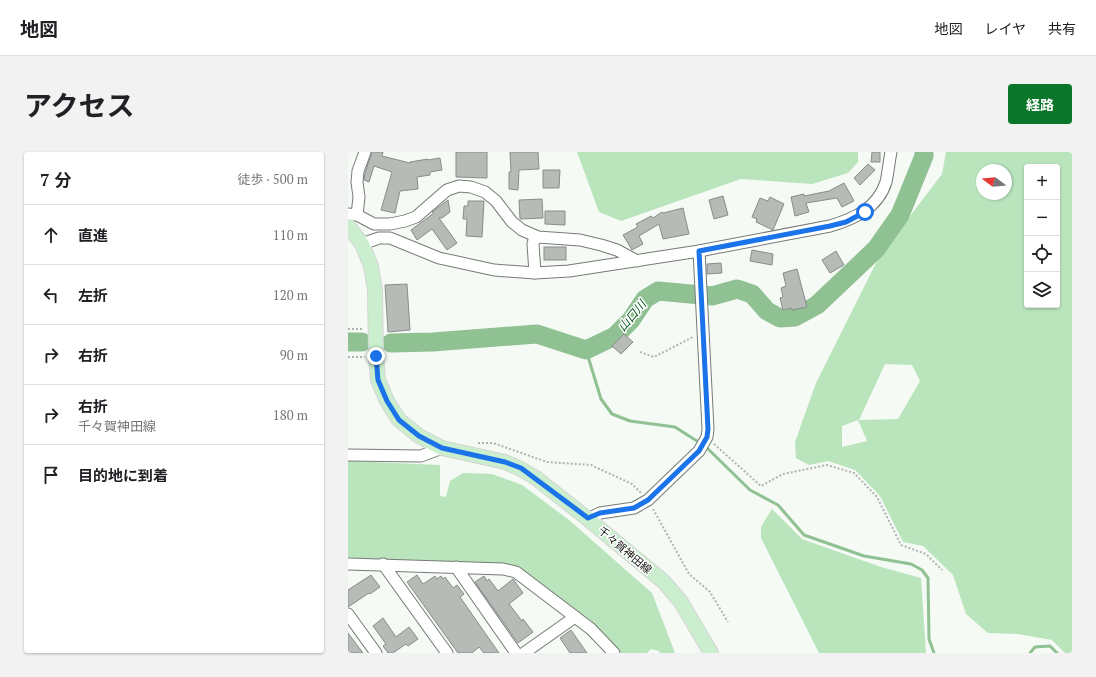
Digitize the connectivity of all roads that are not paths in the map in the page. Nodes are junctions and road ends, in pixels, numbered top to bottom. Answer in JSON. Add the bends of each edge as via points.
{"nodes":[{"id":1,"x":365,"y":152,"type":"edge"},
{"id":2,"x":891,"y":152,"type":"edge"},
{"id":3,"x":351,"y":218,"type":"edge"},
{"id":4,"x":374,"y":224,"type":"junction"},
{"id":5,"x":538,"y":237,"type":"junction"},
{"id":6,"x":390,"y":238,"type":"junction"},
{"id":7,"x":362,"y":244,"type":"junction"},
{"id":8,"x":699,"y":251,"type":"junction"},
{"id":9,"x":637,"y":261,"type":"junction"},
{"id":10,"x":535,"y":273,"type":"junction"},
{"id":11,"x":442,"y":448,"type":"junction"},
{"id":12,"x":348,"y":455,"type":"edge"},
{"id":13,"x":588,"y":518,"type":"junction"},
{"id":14,"x":348,"y":564,"type":"edge"},
{"id":15,"x":383,"y":564,"type":"junction"},
{"id":16,"x":456,"y":567,"type":"junction"},
{"id":17,"x":348,"y":614,"type":"edge"},
{"id":18,"x":575,"y":617,"type":"junction"},
{"id":19,"x":376,"y":653,"type":"edge"},
{"id":20,"x":447,"y":653,"type":"edge"},
{"id":21,"x":516,"y":653,"type":"edge"},
{"id":22,"x":524,"y":653,"type":"edge"},
{"id":23,"x":614,"y":653,"type":"edge"},
{"id":24,"x":711,"y":653,"type":"edge"}],
"edges":[{"from":1,"to":3,"type":"street","via":[[358,171],[359,198]]},
{"from":2,"to":8,"type":"street","via":[[886,183],[878,198],[865,212],[830,226]]},
{"from":3,"to":4,"type":"street"},
{"from":3,"to":7,"type":"main road","name":"千々賀神田線"},
{"from":4,"to":5,"type":"street","via":[[390,224],[416,217],[447,190],[465,186],[485,192],[496,200],[512,222]]},
{"from":4,"to":6,"type":"street"},
{"from":5,"to":9,"type":"street","via":[[580,240],[601,245]]},
{"from":5,"to":10,"type":"street","via":[[532,244]]},
{"from":6,"to":7,"type":"street","via":[[379,238]]},
{"from":6,"to":10,"type":"street","via":[[439,258],[494,270]]},
{"from":7,"to":11,"type":"main road","name":"千々賀神田線","via":[[371,266],[375,290],[378,380],[399,420],[419,436]]},
{"from":8,"to":9,"type":"street"},
{"from":8,"to":13,"type":"street","via":[[707,437],[699,451],[648,500],[634,508],[600,513]]},
{"from":9,"to":10,"type":"street"},
{"from":11,"to":12,"type":"street","via":[[421,456]]},
{"from":11,"to":13,"type":"main road","name":"千々賀神田線","via":[[521,468]]},
{"from":13,"to":24,"type":"main road","name":"千々賀神田線","via":[[664,582],[681,602]]},
{"from":14,"to":15,"type":"street"},
{"from":15,"to":16,"type":"street"},
{"from":15,"to":20,"type":"street"},
{"from":16,"to":18,"type":"street","via":[[516,572]]},
{"from":16,"to":21,"type":"street"},
{"from":17,"to":19,"type":"street"},
{"from":18,"to":22,"type":"street"},
{"from":18,"to":23,"type":"street","via":[[591,629]]}]}
